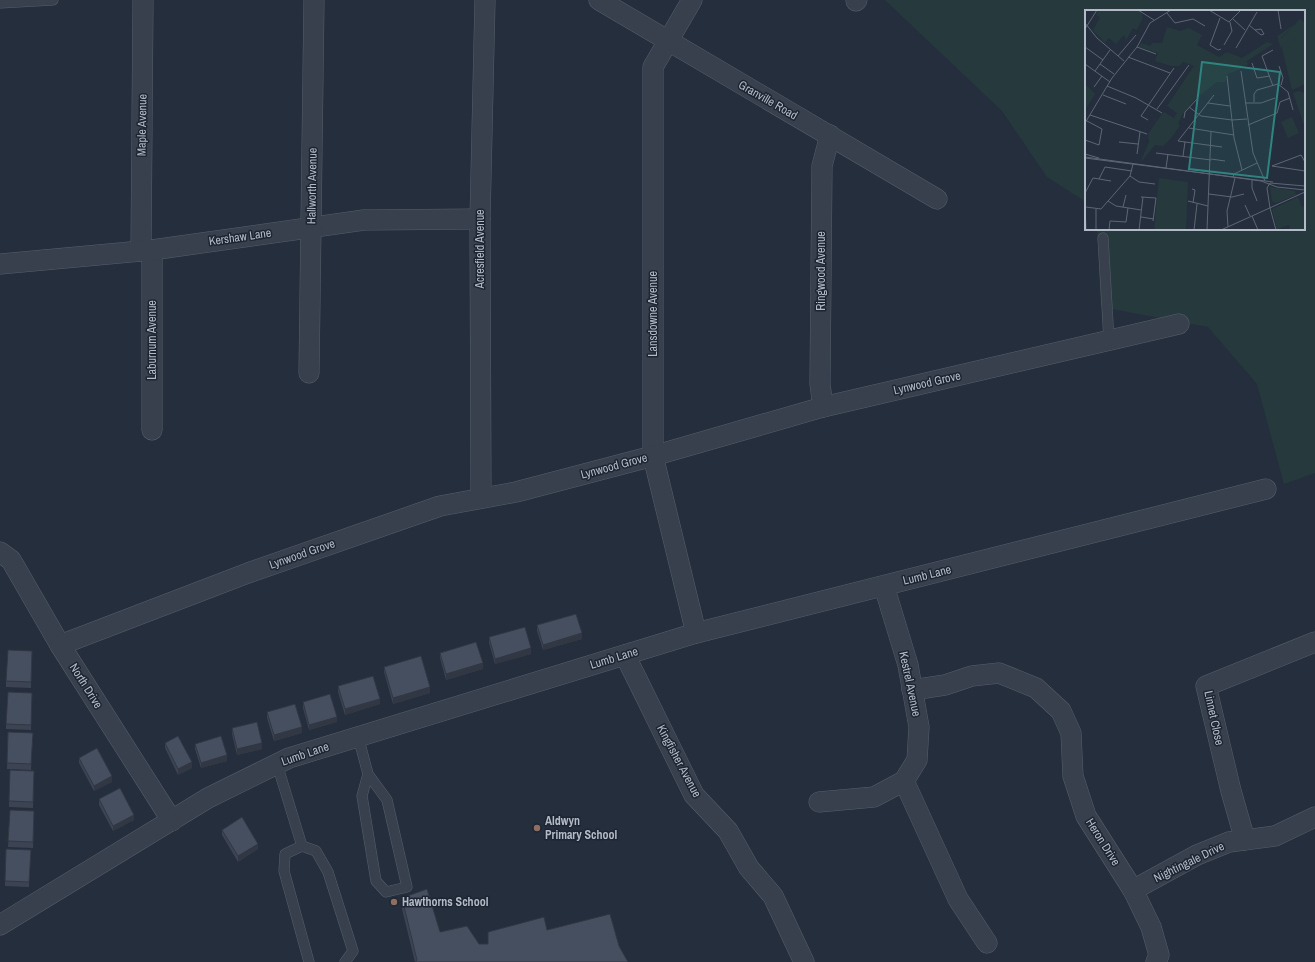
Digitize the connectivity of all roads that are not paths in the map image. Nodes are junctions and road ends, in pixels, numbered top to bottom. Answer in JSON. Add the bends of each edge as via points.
{"nodes":[{"id":1,"x":54,"y":0,"type":"edge"},
{"id":2,"x":143,"y":0,"type":"edge"},
{"id":3,"x":314,"y":0,"type":"edge"},
{"id":4,"x":485,"y":0,"type":"edge"},
{"id":5,"x":599,"y":0,"type":"edge"},
{"id":6,"x":692,"y":0,"type":"edge"},
{"id":7,"x":0,"y":2,"type":"edge"},
{"id":8,"x":666,"y":41,"type":"junction"},
{"id":9,"x":830,"y":135,"type":"junction"},
{"id":10,"x":938,"y":199,"type":"dead end"},
{"id":11,"x":480,"y":219,"type":"junction"},
{"id":12,"x":312,"y":226,"type":"junction"},
{"id":13,"x":1103,"y":238,"type":"dead end"},
{"id":14,"x":146,"y":250,"type":"junction"},
{"id":15,"x":0,"y":264,"type":"edge"},
{"id":16,"x":1179,"y":324,"type":"dead end"},
{"id":17,"x":1109,"y":341,"type":"junction"},
{"id":18,"x":309,"y":373,"type":"dead end"},
{"id":19,"x":823,"y":407,"type":"junction"},
{"id":20,"x":152,"y":430,"type":"dead end"},
{"id":21,"x":653,"y":456,"type":"junction"},
{"id":22,"x":1266,"y":489,"type":"dead end"},
{"id":23,"x":481,"y":498,"type":"junction"},
{"id":24,"x":0,"y":552,"type":"edge"},
{"id":25,"x":884,"y":586,"type":"junction"},
{"id":26,"x":696,"y":633,"type":"junction"},
{"id":27,"x":1315,"y":642,"type":"edge"},
{"id":28,"x":60,"y":645,"type":"junction"},
{"id":29,"x":625,"y":655,"type":"junction"},
{"id":30,"x":912,"y":690,"type":"junction"},
{"id":31,"x":358,"y":736,"type":"junction"},
{"id":32,"x":277,"y":764,"type":"junction"},
{"id":33,"x":368,"y":774,"type":"junction"},
{"id":34,"x":904,"y":781,"type":"junction"},
{"id":35,"x":819,"y":802,"type":"dead end"},
{"id":36,"x":1315,"y":817,"type":"edge"},
{"id":37,"x":172,"y":821,"type":"junction"},
{"id":38,"x":1245,"y":840,"type":"junction"},
{"id":39,"x":302,"y":846,"type":"junction"},
{"id":40,"x":1133,"y":890,"type":"junction"},
{"id":41,"x":0,"y":925,"type":"edge"},
{"id":42,"x":987,"y":943,"type":"dead end"},
{"id":43,"x":309,"y":962,"type":"edge"},
{"id":44,"x":345,"y":962,"type":"edge"},
{"id":45,"x":804,"y":962,"type":"edge"},
{"id":46,"x":1156,"y":962,"type":"edge"}],
"edges":[{"from":1,"to":7,"type":"lane"},
{"from":2,"to":14,"type":"street","name":"Maple Avenue"},
{"from":3,"to":12,"type":"street","name":"Hallworth Avenue"},
{"from":4,"to":11,"type":"street","name":"Acresfield Avenue"},
{"from":5,"to":8,"type":"street","name":"Granville Road"},
{"from":6,"to":8,"type":"street","name":"Lansdowne Avenue"},
{"from":8,"to":9,"type":"street","name":"Granville Road"},
{"from":8,"to":21,"type":"street","name":"Lansdowne Avenue","via":[[653,67]]},
{"from":9,"to":10,"type":"street","name":"Granville Road"},
{"from":9,"to":19,"type":"street","name":"Ringwood Avenue","via":[[822,166],[820,384]]},
{"from":11,"to":12,"type":"street","name":"Kershaw Lane","via":[[364,220]]},
{"from":11,"to":23,"type":"street","name":"Acresfield Avenue"},
{"from":12,"to":14,"type":"street","name":"Kershaw Lane"},
{"from":12,"to":18,"type":"street","name":"Hallworth Avenue"},
{"from":13,"to":17,"type":"lane"},
{"from":14,"to":15,"type":"street","name":"Kershaw Lane"},
{"from":14,"to":20,"type":"street","name":"Laburnum Avenue"},
{"from":16,"to":17,"type":"street","name":"Lynwood Grove"},
{"from":17,"to":19,"type":"street","name":"Lynwood Grove"},
{"from":19,"to":21,"type":"street","name":"Lynwood Grove"},
{"from":21,"to":23,"type":"street","name":"Lynwood Grove","via":[[516,492]]},
{"from":21,"to":26,"type":"street","name":"Lansdowne Avenue"},
{"from":22,"to":25,"type":"street","name":"Lumb Lane"},
{"from":23,"to":28,"type":"street","name":"Lynwood Grove","via":[[440,506],[248,574]]},
{"from":24,"to":28,"type":"street","name":"North Drive","via":[[11,560]]},
{"from":25,"to":26,"type":"street","name":"Lumb Lane"},
{"from":25,"to":30,"type":"street","name":"Kestrel Avenue","via":[[908,665]]},
{"from":26,"to":29,"type":"street","name":"Lumb Lane"},
{"from":27,"to":38,"type":"street","name":"Linnet Close","via":[[1206,686]]},
{"from":28,"to":37,"type":"street","name":"North Drive"},
{"from":29,"to":31,"type":"street","name":"Lumb Lane"},
{"from":29,"to":45,"type":"street","name":"Kingfisher Avenue","via":[[694,795],[728,831],[749,868],[773,896]]},
{"from":30,"to":34,"type":"street","name":"Kestrel Avenue","via":[[919,728],[917,760]]},
{"from":30,"to":40,"type":"street","name":"Heron Drive","via":[[945,685],[972,676],[999,673],[1036,688],[1061,711],[1070,733],[1074,776],[1086,816]]},
{"from":31,"to":32,"type":"street","name":"Lumb Lane"},
{"from":31,"to":33,"type":"lane"},
{"from":32,"to":37,"type":"street","name":"Lumb Lane","via":[[208,798]]},
{"from":32,"to":39,"type":"lane"},
{"from":33,"to":33,"type":"lane","via":[[362,796],[376,881],[386,892],[407,887],[387,800]]},
{"from":34,"to":35,"type":"street","via":[[874,797]]},
{"from":34,"to":42,"type":"street","via":[[958,899]]},
{"from":36,"to":38,"type":"street","name":"Nightingale Drive","via":[[1275,836]]},
{"from":37,"to":41,"type":"street","name":"Lumb Lane"},
{"from":38,"to":40,"type":"street","name":"Nightingale Drive","via":[[1230,842],[1196,855]]},
{"from":39,"to":43,"type":"lane","via":[[285,854],[284,870]]},
{"from":39,"to":44,"type":"lane","via":[[316,851],[328,872],[353,951]]},
{"from":40,"to":46,"type":"street","name":"Heron Drive","via":[[1151,927],[1159,954]]}]}
